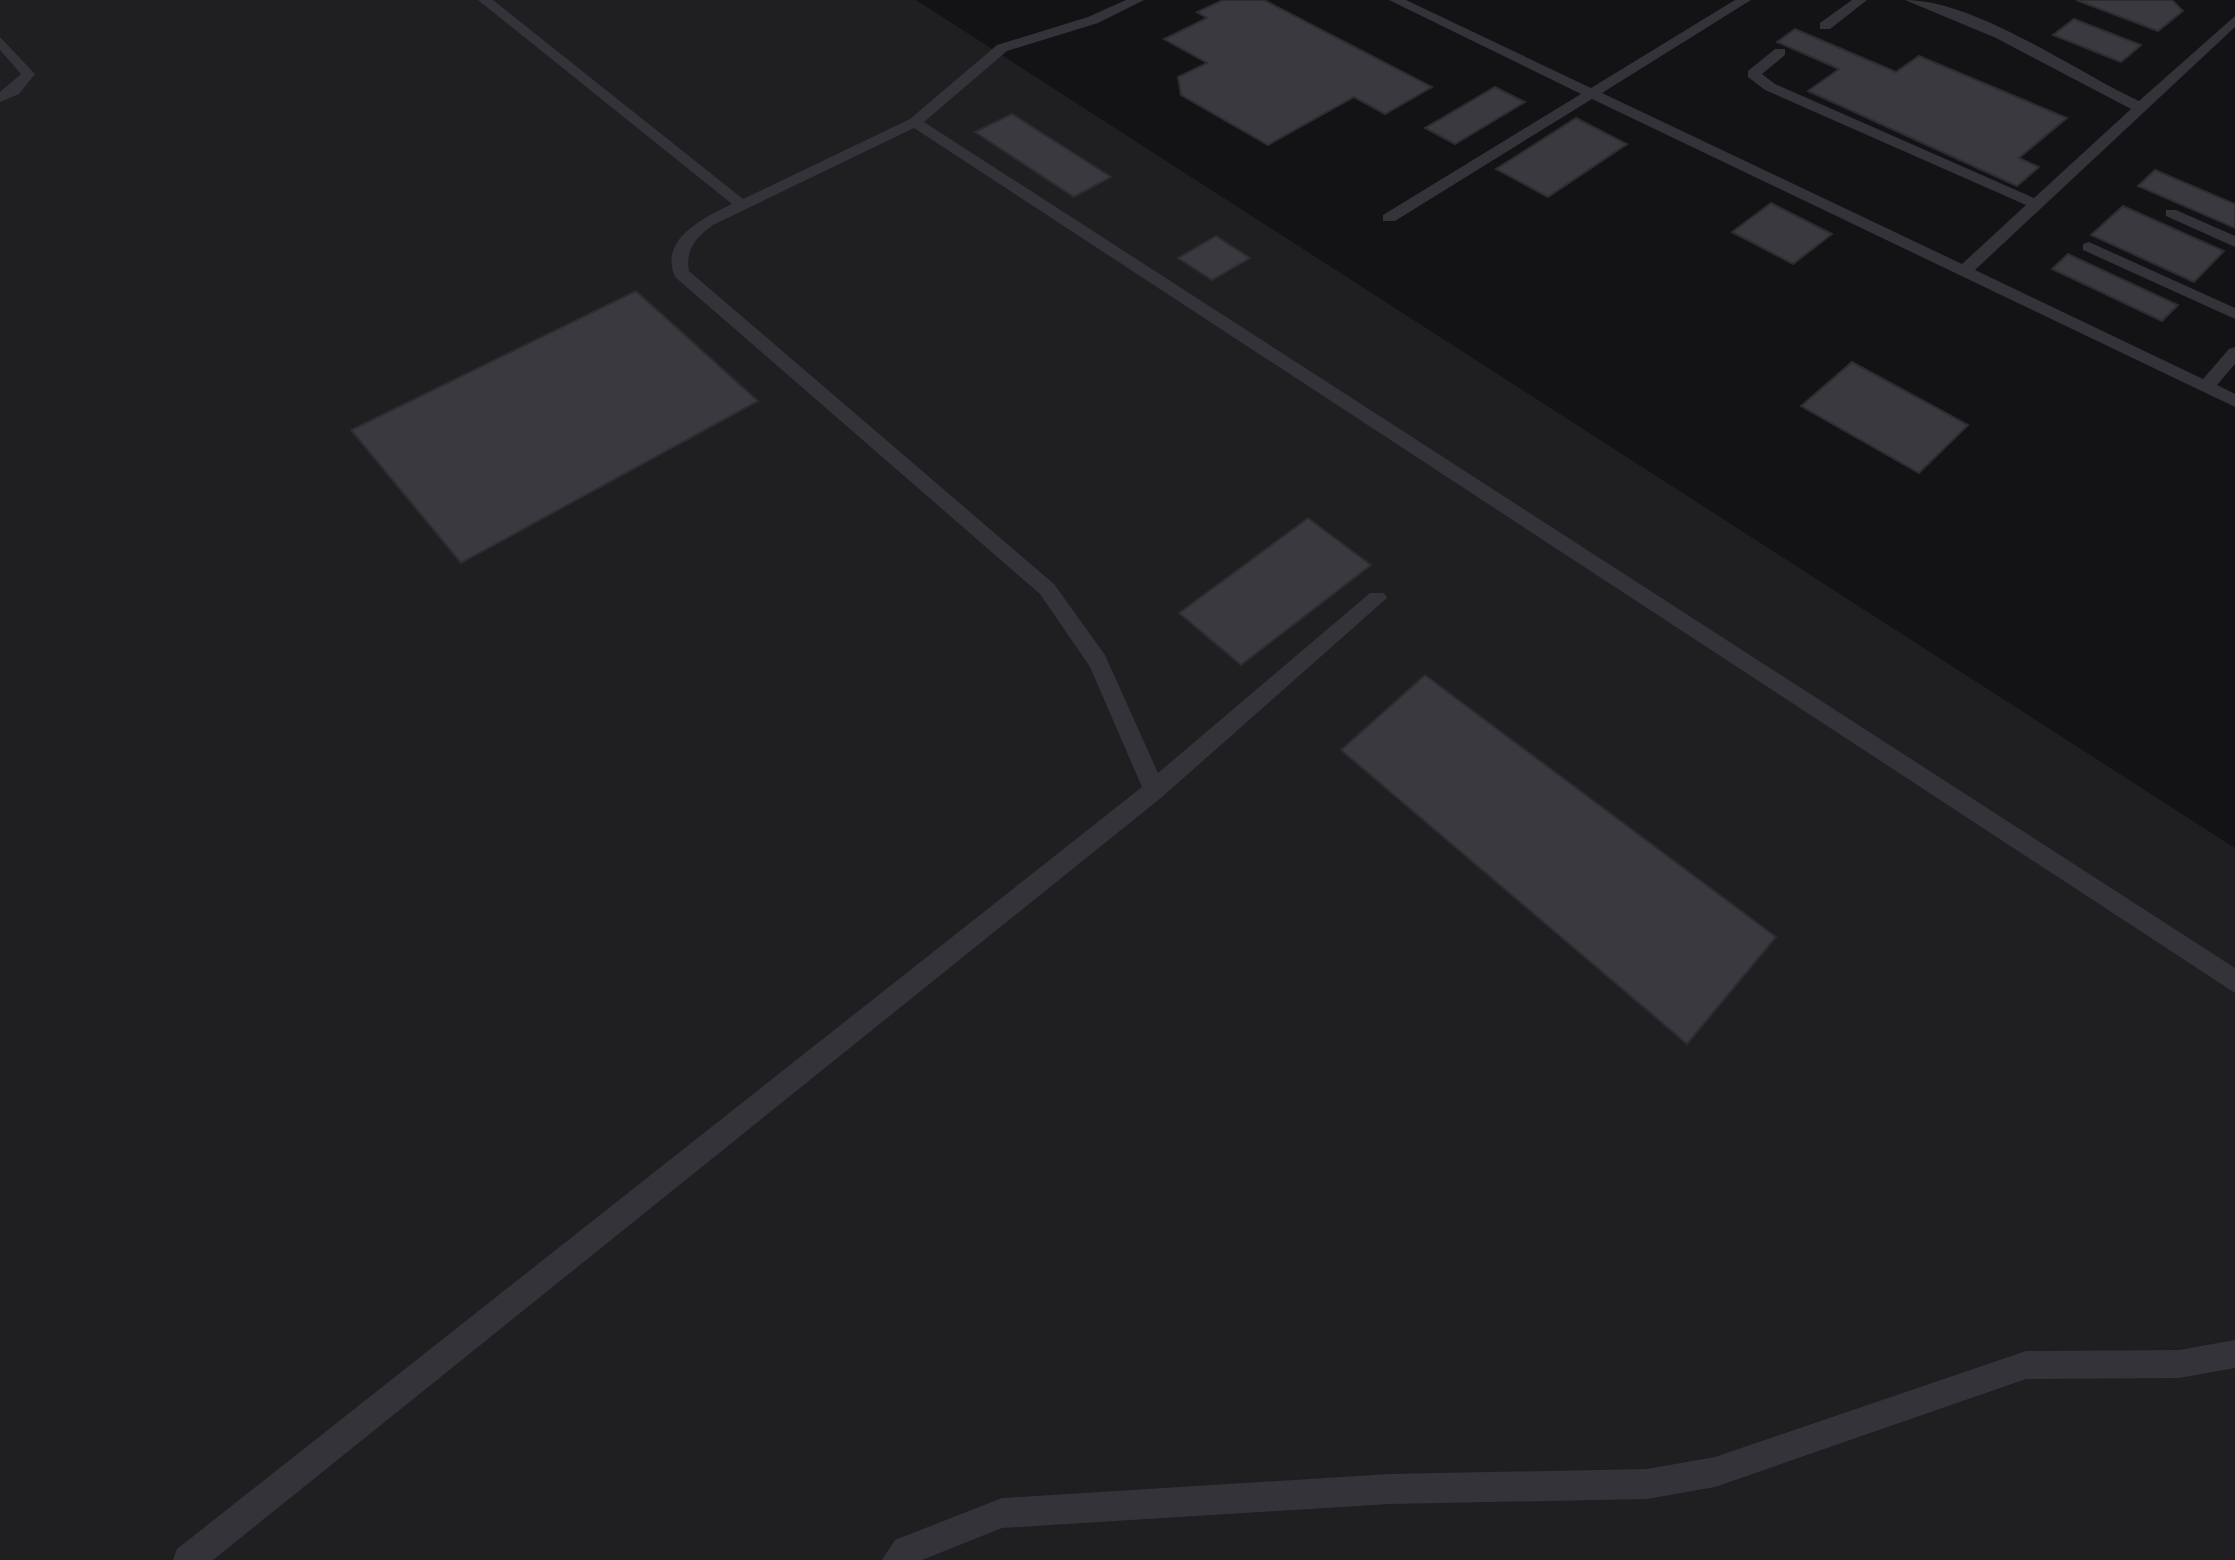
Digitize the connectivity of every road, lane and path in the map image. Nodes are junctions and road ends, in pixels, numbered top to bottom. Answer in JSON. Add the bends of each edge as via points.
{"nodes":[{"id":1,"x":485,"y":0,"type":"edge"},
{"id":2,"x":1137,"y":0,"type":"edge"},
{"id":3,"x":1396,"y":0,"type":"edge"},
{"id":4,"x":1744,"y":0,"type":"edge"},
{"id":5,"x":1860,"y":0,"type":"edge"},
{"id":6,"x":1912,"y":0,"type":"edge"},
{"id":7,"x":2235,"y":20,"type":"edge"},
{"id":8,"x":1825,"y":26,"type":"dead end"},
{"id":9,"x":0,"y":41,"type":"edge"},
{"id":10,"x":1780,"y":52,"type":"dead end"},
{"id":11,"x":1594,"y":95,"type":"junction"},
{"id":12,"x":0,"y":98,"type":"edge"},
{"id":13,"x":2141,"y":108,"type":"junction"},
{"id":14,"x":915,"y":122,"type":"junction"},
{"id":15,"x":2036,"y":204,"type":"junction"},
{"id":16,"x":742,"y":205,"type":"junction"},
{"id":17,"x":2171,"y":213,"type":"dead end"},
{"id":18,"x":1389,"y":218,"type":"dead end"},
{"id":19,"x":2235,"y":242,"type":"edge"},
{"id":20,"x":2089,"y":247,"type":"dead end"},
{"id":21,"x":1964,"y":271,"type":"junction"},
{"id":22,"x":2235,"y":314,"type":"edge"},
{"id":23,"x":2235,"y":353,"type":"edge"},
{"id":24,"x":2206,"y":387,"type":"junction"},
{"id":25,"x":2235,"y":401,"type":"edge"},
{"id":26,"x":1377,"y":598,"type":"dead end"},
{"id":27,"x":1154,"y":790,"type":"junction"},
{"id":28,"x":2235,"y":982,"type":"edge"},
{"id":29,"x":2235,"y":1354,"type":"edge"},
{"id":30,"x":188,"y":1560,"type":"edge"},
{"id":31,"x":897,"y":1560,"type":"edge"}],
"edges":[{"from":1,"to":16,"type":"lane"},
{"from":2,"to":14,"type":"lane","via":[[1093,20],[1002,48]]},
{"from":3,"to":11,"type":"lane"},
{"from":4,"to":11,"type":"lane"},
{"from":5,"to":8,"type":"lane"},
{"from":6,"to":13,"type":"lane","via":[[2033,49],[2079,79]]},
{"from":7,"to":13,"type":"lane"},
{"from":9,"to":12,"type":"lane","via":[[28,74]]},
{"from":10,"to":15,"type":"lane","via":[[1753,74],[1770,87]]},
{"from":11,"to":18,"type":"lane"},
{"from":11,"to":21,"type":"lane"},
{"from":13,"to":15,"type":"lane"},
{"from":14,"to":16,"type":"lane"},
{"from":14,"to":28,"type":"lane"},
{"from":15,"to":21,"type":"lane"},
{"from":16,"to":27,"type":"lane","via":[[690,235],[678,261],[681,273],[1047,589],[1106,670]]},
{"from":17,"to":19,"type":"lane"},
{"from":20,"to":22,"type":"lane"},
{"from":21,"to":24,"type":"lane"},
{"from":23,"to":24,"type":"lane"},
{"from":24,"to":25,"type":"lane"},
{"from":26,"to":27,"type":"lane"},
{"from":27,"to":30,"type":"lane"},
{"from":29,"to":31,"type":"lane","via":[[2179,1364],[2026,1365],[1715,1472],[1647,1484],[1390,1489],[1002,1513],[906,1551]]}]}
